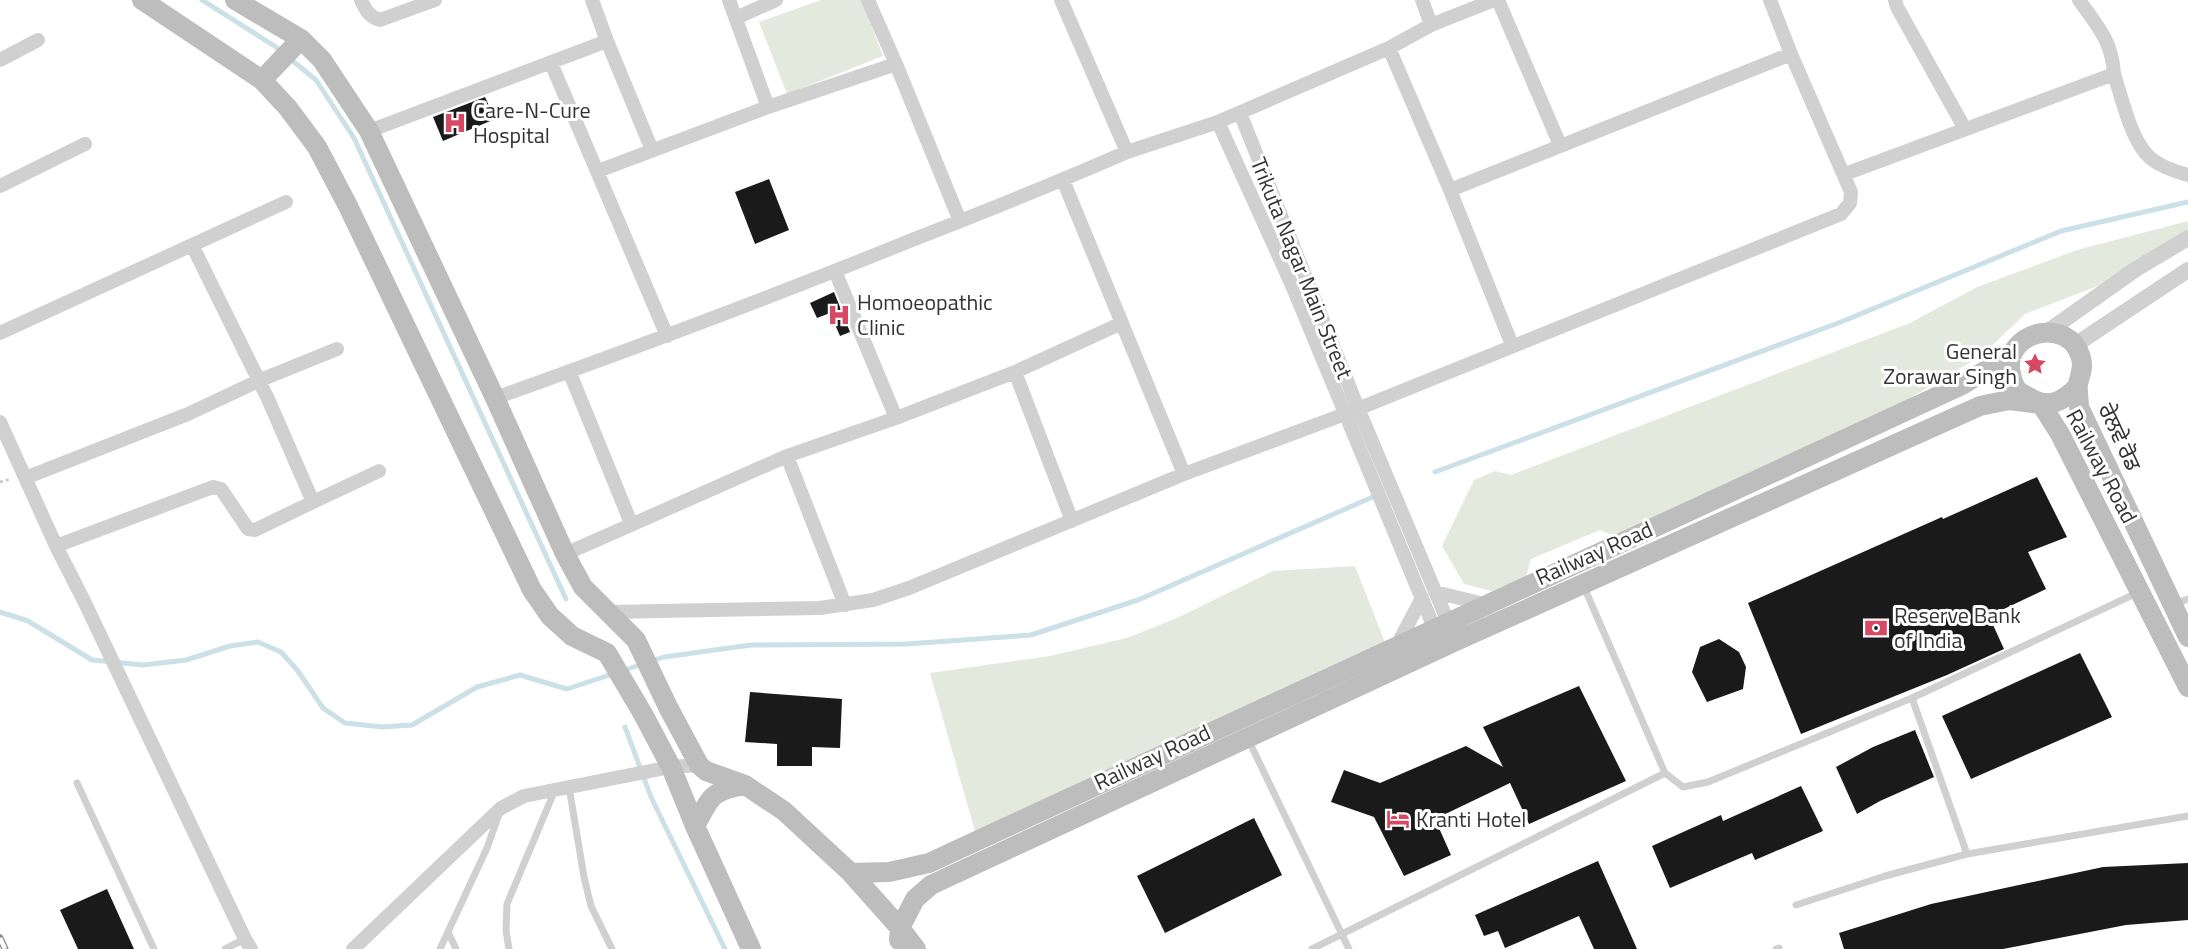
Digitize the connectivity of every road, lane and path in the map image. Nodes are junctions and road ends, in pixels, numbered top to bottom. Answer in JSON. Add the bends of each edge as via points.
{"nodes":[{"id":1,"x":142,"y":0,"type":"edge"},
{"id":2,"x":235,"y":0,"type":"edge"},
{"id":3,"x":360,"y":0,"type":"edge"},
{"id":4,"x":435,"y":0,"type":"edge"},
{"id":5,"x":592,"y":0,"type":"edge"},
{"id":6,"x":729,"y":0,"type":"edge"},
{"id":7,"x":776,"y":0,"type":"edge"},
{"id":8,"x":868,"y":0,"type":"edge"},
{"id":9,"x":1061,"y":0,"type":"edge"},
{"id":10,"x":1422,"y":0,"type":"edge"},
{"id":11,"x":1496,"y":0,"type":"edge"},
{"id":12,"x":1770,"y":0,"type":"edge"},
{"id":13,"x":1895,"y":0,"type":"edge"},
{"id":14,"x":2079,"y":0,"type":"edge"},
{"id":15,"x":736,"y":18,"type":"junction"},
{"id":16,"x":1431,"y":25,"type":"junction"},
{"id":17,"x":38,"y":40,"type":"dead end"},
{"id":18,"x":607,"y":41,"type":"junction"},
{"id":19,"x":296,"y":45,"type":"junction"},
{"id":20,"x":1389,"y":48,"type":"junction"},
{"id":21,"x":1791,"y":54,"type":"junction"},
{"id":22,"x":0,"y":60,"type":"edge"},
{"id":23,"x":551,"y":63,"type":"junction"},
{"id":24,"x":896,"y":64,"type":"junction"},
{"id":25,"x":2114,"y":74,"type":"junction"},
{"id":26,"x":266,"y":76,"type":"junction"},
{"id":27,"x":768,"y":107,"type":"junction"},
{"id":28,"x":1240,"y":113,"type":"junction"},
{"id":29,"x":1218,"y":122,"type":"junction"},
{"id":30,"x":1965,"y":129,"type":"junction"},
{"id":31,"x":369,"y":132,"type":"junction"},
{"id":32,"x":85,"y":144,"type":"dead end"},
{"id":33,"x":1560,"y":145,"type":"junction"},
{"id":34,"x":652,"y":150,"type":"junction"},
{"id":35,"x":1127,"y":152,"type":"junction"},
{"id":36,"x":597,"y":171,"type":"junction"},
{"id":37,"x":1845,"y":174,"type":"junction"},
{"id":38,"x":2188,"y":175,"type":"edge"},
{"id":39,"x":1063,"y":180,"type":"junction"},
{"id":40,"x":0,"y":186,"type":"edge"},
{"id":41,"x":1450,"y":190,"type":"junction"},
{"id":42,"x":286,"y":202,"type":"dead end"},
{"id":43,"x":960,"y":221,"type":"junction"},
{"id":44,"x":2185,"y":240,"type":"edge"},
{"id":45,"x":192,"y":245,"type":"junction"},
{"id":46,"x":2188,"y":270,"type":"edge"},
{"id":47,"x":835,"y":271,"type":"junction"},
{"id":48,"x":1122,"y":323,"type":"junction"},
{"id":49,"x":2047,"y":332,"type":"junction"},
{"id":50,"x":0,"y":333,"type":"edge"},
{"id":51,"x":667,"y":336,"type":"junction"},
{"id":52,"x":1512,"y":345,"type":"junction"},
{"id":53,"x":2075,"y":345,"type":"junction"},
{"id":54,"x":337,"y":349,"type":"dead end"},
{"id":55,"x":2012,"y":354,"type":"junction"},
{"id":56,"x":569,"y":371,"type":"junction"},
{"id":57,"x":1015,"y":372,"type":"junction"},
{"id":58,"x":258,"y":381,"type":"junction"},
{"id":59,"x":2078,"y":386,"type":"junction"},
{"id":60,"x":495,"y":398,"type":"junction"},
{"id":61,"x":2041,"y":404,"type":"junction"},
{"id":62,"x":1358,"y":408,"type":"junction"},
{"id":63,"x":1345,"y":414,"type":"junction"},
{"id":64,"x":896,"y":418,"type":"junction"},
{"id":65,"x":0,"y":422,"type":"edge"},
{"id":66,"x":787,"y":456,"type":"junction"},
{"id":67,"x":379,"y":471,"type":"dead end"},
{"id":68,"x":1184,"y":474,"type":"junction"},
{"id":69,"x":25,"y":478,"type":"junction"},
{"id":70,"x":313,"y":502,"type":"junction"},
{"id":71,"x":1072,"y":521,"type":"junction"},
{"id":72,"x":632,"y":523,"type":"junction"},
{"id":73,"x":56,"y":546,"type":"junction"},
{"id":74,"x":565,"y":554,"type":"junction"},
{"id":75,"x":1583,"y":584,"type":"junction"},
{"id":76,"x":1435,"y":592,"type":"junction"},
{"id":77,"x":2140,"y":592,"type":"junction"},
{"id":78,"x":1422,"y":598,"type":"junction"},
{"id":79,"x":2180,"y":602,"type":"edge"},
{"id":80,"x":845,"y":605,"type":"junction"},
{"id":81,"x":1489,"y":605,"type":"junction"},
{"id":82,"x":610,"y":612,"type":"junction"},
{"id":83,"x":1445,"y":635,"type":"junction"},
{"id":84,"x":2188,"y":637,"type":"edge"},
{"id":85,"x":1396,"y":647,"type":"junction"},
{"id":86,"x":2188,"y":687,"type":"edge"},
{"id":87,"x":1912,"y":698,"type":"junction"},
{"id":88,"x":1248,"y":739,"type":"junction"},
{"id":89,"x":699,"y":765,"type":"junction"},
{"id":90,"x":664,"y":769,"type":"junction"},
{"id":91,"x":1665,"y":773,"type":"junction"},
{"id":92,"x":77,"y":783,"type":"dead end"},
{"id":93,"x":745,"y":785,"type":"junction"},
{"id":94,"x":562,"y":789,"type":"junction"},
{"id":95,"x":501,"y":808,"type":"junction"},
{"id":96,"x":1039,"y":812,"type":"junction"},
{"id":97,"x":2188,"y":816,"type":"edge"},
{"id":98,"x":695,"y":826,"type":"junction"},
{"id":99,"x":1048,"y":831,"type":"junction"},
{"id":100,"x":1967,"y":854,"type":"junction"},
{"id":101,"x":850,"y":873,"type":"junction"},
{"id":102,"x":1796,"y":905,"type":"dead end"},
{"id":103,"x":900,"y":928,"type":"junction"},
{"id":104,"x":448,"y":932,"type":"junction"},
{"id":105,"x":1341,"y":934,"type":"junction"},
{"id":106,"x":248,"y":944,"type":"edge"},
{"id":107,"x":154,"y":949,"type":"edge"},
{"id":108,"x":225,"y":949,"type":"edge"},
{"id":109,"x":353,"y":949,"type":"edge"},
{"id":110,"x":440,"y":949,"type":"edge"},
{"id":111,"x":456,"y":949,"type":"edge"},
{"id":112,"x":509,"y":949,"type":"edge"},
{"id":113,"x":612,"y":949,"type":"edge"},
{"id":114,"x":751,"y":949,"type":"edge"},
{"id":115,"x":899,"y":949,"type":"edge"},
{"id":116,"x":916,"y":949,"type":"edge"},
{"id":117,"x":1312,"y":949,"type":"edge"},
{"id":118,"x":1348,"y":949,"type":"edge"}],
"edges":[{"from":1,"to":26,"type":"main road"},
{"from":2,"to":19,"type":"main road"},
{"from":3,"to":4,"type":"street","via":[[367,13],[380,20]]},
{"from":5,"to":18,"type":"street"},
{"from":6,"to":15,"type":"street"},
{"from":7,"to":15,"type":"street"},
{"from":8,"to":24,"type":"street"},
{"from":9,"to":35,"type":"street"},
{"from":10,"to":16,"type":"street"},
{"from":11,"to":16,"type":"street"},
{"from":11,"to":33,"type":"street"},
{"from":12,"to":21,"type":"street"},
{"from":13,"to":30,"type":"street"},
{"from":14,"to":25,"type":"street","via":[[2108,42]]},
{"from":15,"to":27,"type":"street"},
{"from":16,"to":20,"type":"street"},
{"from":17,"to":22,"type":"street"},
{"from":18,"to":23,"type":"street"},
{"from":18,"to":34,"type":"street"},
{"from":19,"to":26,"type":"main road"},
{"from":19,"to":31,"type":"main road","via":[[322,60]]},
{"from":20,"to":28,"type":"street"},
{"from":20,"to":41,"type":"street"},
{"from":21,"to":33,"type":"street"},
{"from":21,"to":37,"type":"street"},
{"from":23,"to":31,"type":"street"},
{"from":23,"to":36,"type":"street"},
{"from":24,"to":27,"type":"street"},
{"from":24,"to":43,"type":"street"},
{"from":25,"to":30,"type":"street"},
{"from":25,"to":38,"type":"street","via":[[2136,140],[2145,153],[2152,160]]},
{"from":26,"to":90,"type":"main road","via":[[322,157],[532,590],[567,632],[607,652],[643,714]]},
{"from":27,"to":34,"type":"street"},
{"from":28,"to":29,"type":"street"},
{"from":28,"to":62,"type":"street","name":"Trikuta Nagar Main Street"},
{"from":29,"to":35,"type":"street"},
{"from":29,"to":63,"type":"street"},
{"from":30,"to":37,"type":"street"},
{"from":31,"to":60,"type":"main road"},
{"from":32,"to":40,"type":"street"},
{"from":33,"to":41,"type":"street"},
{"from":34,"to":36,"type":"street"},
{"from":35,"to":39,"type":"street"},
{"from":36,"to":51,"type":"street"},
{"from":37,"to":52,"type":"street","via":[[1850,203],[1841,214]]},
{"from":39,"to":43,"type":"street"},
{"from":39,"to":48,"type":"street"},
{"from":41,"to":52,"type":"street"},
{"from":42,"to":45,"type":"street"},
{"from":43,"to":47,"type":"street"},
{"from":44,"to":49,"type":"street"},
{"from":45,"to":50,"type":"street"},
{"from":45,"to":58,"type":"street"},
{"from":46,"to":53,"type":"street"},
{"from":47,"to":51,"type":"street"},
{"from":47,"to":64,"type":"street"},
{"from":48,"to":57,"type":"street"},
{"from":48,"to":68,"type":"street"},
{"from":49,"to":53,"type":"main road","via":[[2068,338]]},
{"from":49,"to":55,"type":"main road","via":[[2024,339]]},
{"from":51,"to":56,"type":"street"},
{"from":52,"to":62,"type":"street"},
{"from":53,"to":59,"type":"main road","via":[[2083,370]]},
{"from":54,"to":58,"type":"street"},
{"from":55,"to":61,"type":"main road","via":[[2013,383],[2018,391]]},
{"from":55,"to":81,"type":"main road","via":[[1962,385]]},
{"from":56,"to":60,"type":"street"},
{"from":56,"to":72,"type":"street"},
{"from":57,"to":64,"type":"street"},
{"from":57,"to":71,"type":"street"},
{"from":58,"to":69,"type":"street","via":[[188,414]]},
{"from":58,"to":70,"type":"street"},
{"from":59,"to":61,"type":"main road","via":[[2064,399]]},
{"from":59,"to":79,"type":"main road","name":"ਰੇਲਵੇ ਰੋਡ","via":[[2079,407]]},
{"from":60,"to":74,"type":"main road"},
{"from":61,"to":75,"type":"main road","name":"Railway Road","via":[[2009,400],[1980,406]]},
{"from":61,"to":77,"type":"main road","name":"Railway Road"},
{"from":62,"to":63,"type":"street"},
{"from":62,"to":76,"type":"street","name":"Trikuta Nagar Main Street"},
{"from":63,"to":68,"type":"street"},
{"from":63,"to":78,"type":"street"},
{"from":64,"to":66,"type":"street"},
{"from":65,"to":69,"type":"street"},
{"from":66,"to":72,"type":"street"},
{"from":66,"to":80,"type":"street"},
{"from":67,"to":70,"type":"street"},
{"from":68,"to":71,"type":"street"},
{"from":69,"to":73,"type":"street"},
{"from":70,"to":73,"type":"street","via":[[255,530],[248,529],[221,489],[213,487]]},
{"from":71,"to":80,"type":"street","via":[[909,588]]},
{"from":72,"to":74,"type":"street"},
{"from":73,"to":106,"type":"street"},
{"from":74,"to":82,"type":"main road","via":[[583,587]]},
{"from":75,"to":83,"type":"main road","name":"Railway Road"},
{"from":75,"to":91,"type":"lane"},
{"from":76,"to":81,"type":"street"},
{"from":76,"to":83,"type":"street","name":"Trikuta Nagar Main Street"},
{"from":77,"to":86,"type":"main road","name":"Railway Road"},
{"from":77,"to":87,"type":"lane"},
{"from":78,"to":83,"type":"street"},
{"from":78,"to":85,"type":"street"},
{"from":79,"to":84,"type":"main road","name":"ਰੇਲਵੇ ਰੋਡ"},
{"from":80,"to":82,"type":"street"},
{"from":81,"to":83,"type":"main road"},
{"from":82,"to":89,"type":"main road","via":[[636,640]]},
{"from":83,"to":85,"type":"main road"},
{"from":83,"to":88,"type":"main road","name":"Railway Road"},
{"from":85,"to":96,"type":"main road"},
{"from":87,"to":91,"type":"lane","via":[[1708,782],[1683,787]]},
{"from":87,"to":100,"type":"lane"},
{"from":88,"to":99,"type":"main road","name":"Railway Road"},
{"from":88,"to":105,"type":"lane"},
{"from":89,"to":90,"type":"street"},
{"from":89,"to":93,"type":"main road"},
{"from":90,"to":94,"type":"street"},
{"from":90,"to":98,"type":"main road"},
{"from":91,"to":105,"type":"lane"},
{"from":92,"to":107,"type":"lane"},
{"from":93,"to":98,"type":"main road","via":[[722,789],[710,798]]},
{"from":93,"to":101,"type":"main road","via":[[784,811]]},
{"from":94,"to":95,"type":"street","via":[[524,796]]},
{"from":94,"to":112,"type":"lane","via":[[507,904]]},
{"from":94,"to":113,"type":"lane","via":[[591,906]]},
{"from":95,"to":104,"type":"lane"},
{"from":95,"to":109,"type":"street"},
{"from":96,"to":99,"type":"main road"},
{"from":96,"to":101,"type":"main road","via":[[929,863],[889,872]]},
{"from":97,"to":100,"type":"lane"},
{"from":98,"to":114,"type":"main road"},
{"from":99,"to":103,"type":"main road","name":"Railway Road","via":[[931,885],[915,899]]},
{"from":100,"to":102,"type":"lane"},
{"from":101,"to":103,"type":"main road"},
{"from":103,"to":115,"type":"main road"},
{"from":103,"to":116,"type":"main road"},
{"from":104,"to":110,"type":"lane"},
{"from":104,"to":111,"type":"lane"},
{"from":105,"to":117,"type":"lane"},
{"from":105,"to":118,"type":"lane"},
{"from":106,"to":108,"type":"lane"}]}
